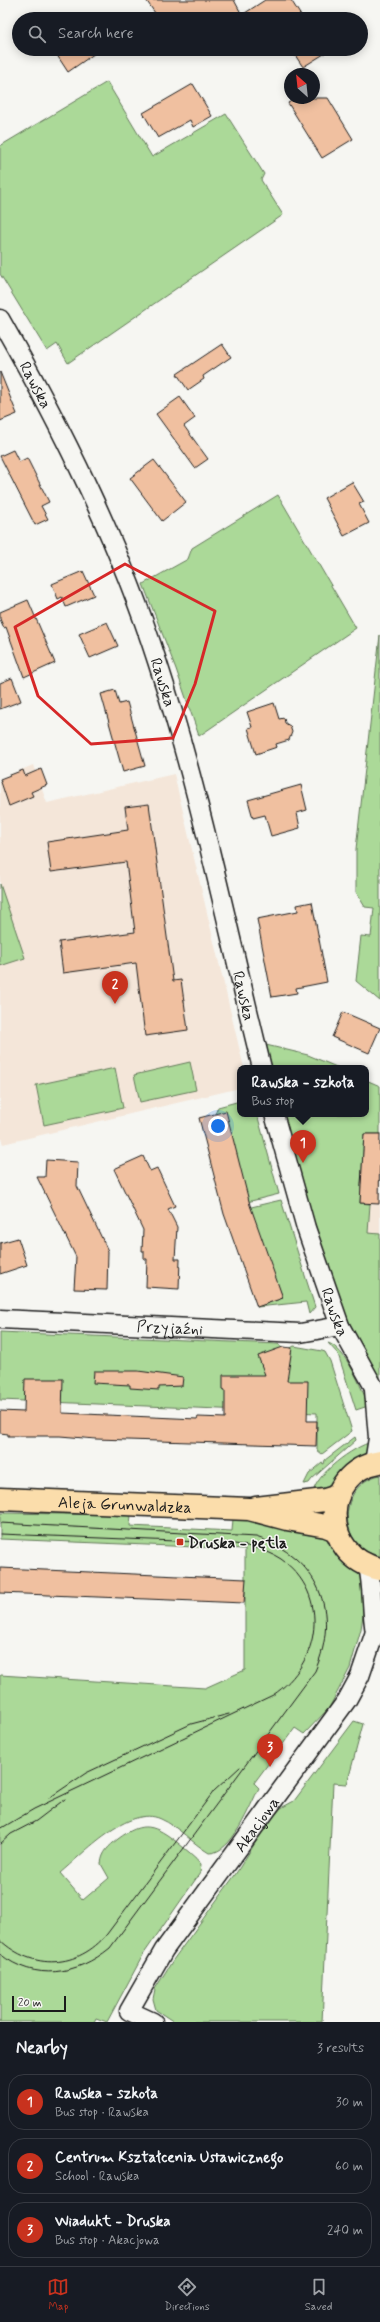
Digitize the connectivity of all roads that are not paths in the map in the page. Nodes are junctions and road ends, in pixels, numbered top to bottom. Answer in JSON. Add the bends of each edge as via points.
{"nodes":[{"id":1,"x":0,"y":319,"type":"edge"},
{"id":2,"x":261,"y":1065,"type":"edge"},
{"id":3,"x":275,"y":1117,"type":"edge"},
{"id":4,"x":0,"y":1319,"type":"edge"},
{"id":5,"x":340,"y":1326,"type":"junction"},
{"id":6,"x":377,"y":1394,"type":"edge"},
{"id":7,"x":377,"y":1463,"type":"edge"},
{"id":8,"x":338,"y":1496,"type":"junction"},
{"id":9,"x":0,"y":1499,"type":"edge"},
{"id":10,"x":249,"y":1509,"type":"junction"},
{"id":11,"x":336,"y":1530,"type":"junction"},
{"id":12,"x":374,"y":1567,"type":"edge"},
{"id":13,"x":378,"y":1629,"type":"edge"},
{"id":14,"x":153,"y":2022,"type":"edge"}],
"edges":[{"from":1,"to":2,"type":"street","name":"Rawska","via":[[90,493],[157,659],[194,782]]},
{"from":3,"to":5,"type":"street","name":"Rawska","via":[[306,1228]]},
{"from":4,"to":5,"type":"street","name":"Przyjaźni","via":[[300,1333]]},
{"from":5,"to":6,"type":"street","name":"Rawska"},
{"from":6,"to":7,"type":"street","name":"Rawska"},
{"from":7,"to":8,"type":"main road","via":[[356,1472],[348,1479]]},
{"from":8,"to":10,"type":"main road","name":"Aleja Grunwaldzka"},
{"from":8,"to":11,"type":"main road","via":[[334,1513]]},
{"from":9,"to":10,"type":"main road","name":"Aleja Grunwaldzka"},
{"from":10,"to":11,"type":"main road","name":"Aleja Grunwaldzka"},
{"from":11,"to":12,"type":"main road","via":[[339,1540],[351,1555]]},
{"from":12,"to":13,"type":"street","name":"Akacjowa","via":[[371,1578],[371,1612]]},
{"from":13,"to":14,"type":"street","name":"Akacjowa","via":[[360,1676],[347,1700],[164,1950],[129,2011]]}]}
